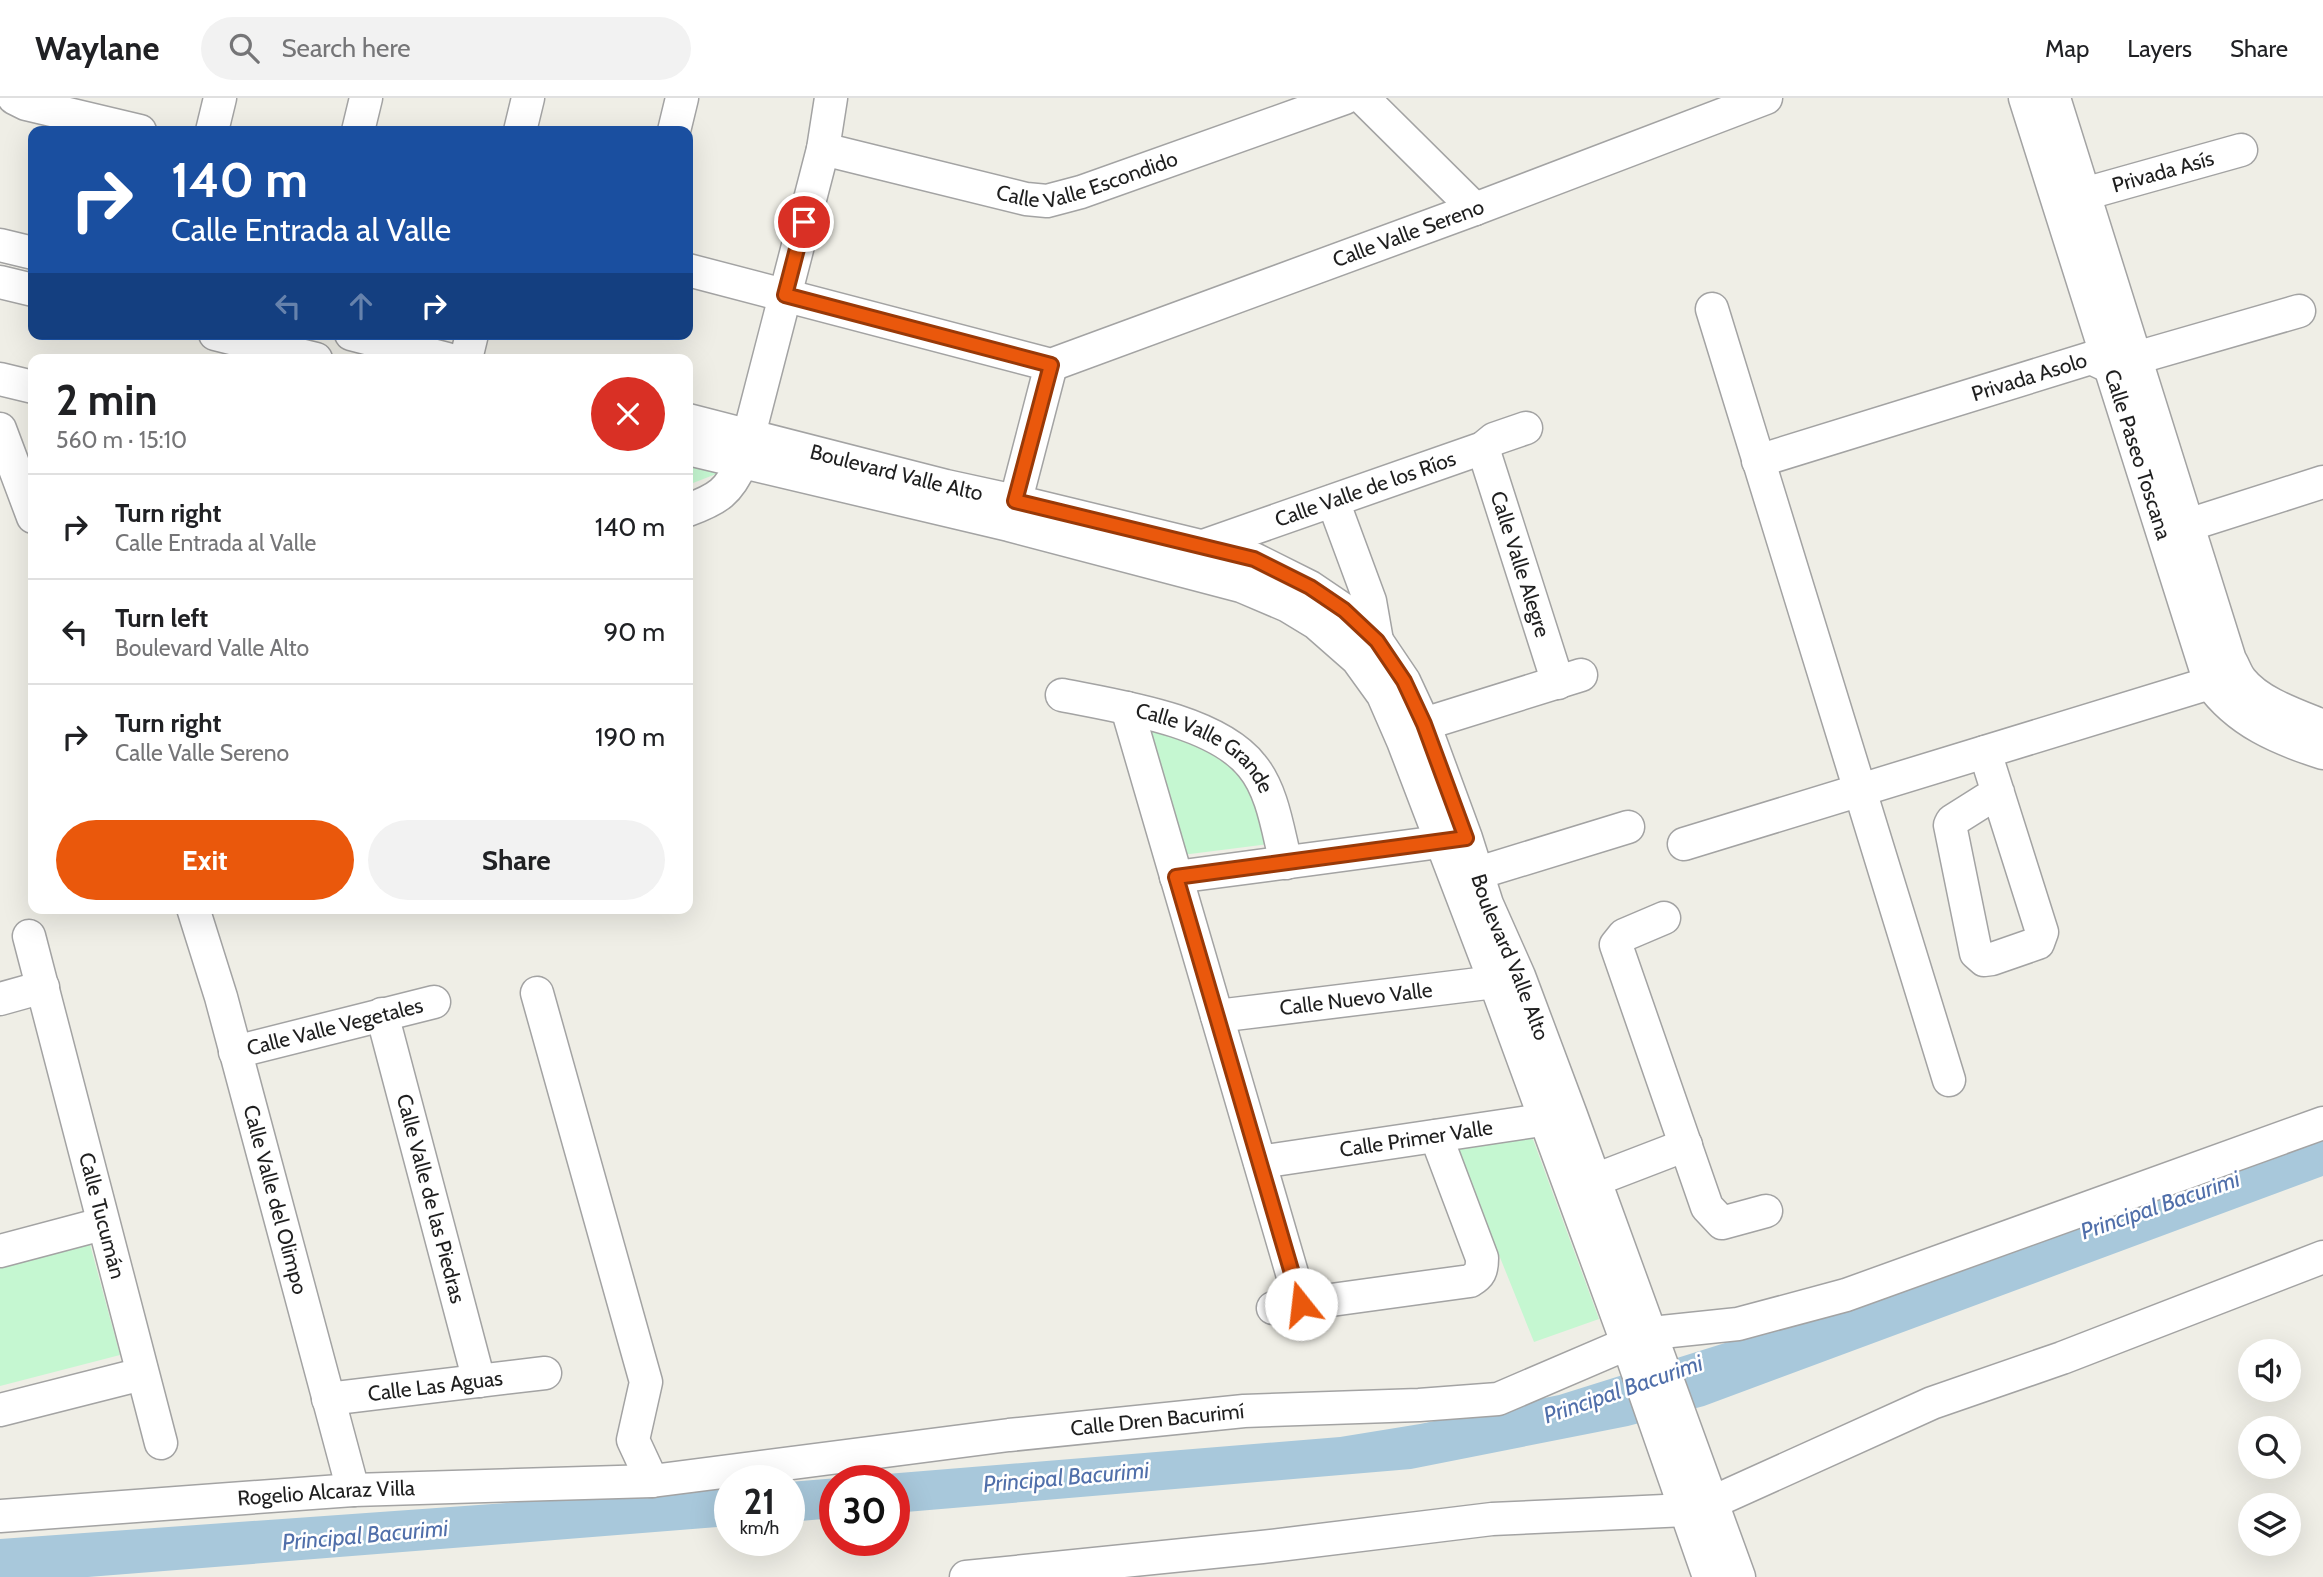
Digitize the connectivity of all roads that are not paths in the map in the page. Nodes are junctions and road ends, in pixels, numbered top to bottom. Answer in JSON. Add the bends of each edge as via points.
{"nodes":[{"id":1,"x":14,"y":98,"type":"edge"},
{"id":2,"x":220,"y":98,"type":"edge"},
{"id":3,"x":366,"y":98,"type":"edge"},
{"id":4,"x":528,"y":98,"type":"edge"},
{"id":5,"x":682,"y":98,"type":"edge"},
{"id":6,"x":831,"y":98,"type":"edge"},
{"id":7,"x":1345,"y":98,"type":"edge"},
{"id":8,"x":1363,"y":98,"type":"edge"},
{"id":9,"x":1766,"y":98,"type":"edge"},
{"id":10,"x":2025,"y":98,"type":"edge"},
{"id":11,"x":2054,"y":98,"type":"edge"},
{"id":12,"x":119,"y":126,"type":"edge"},
{"id":13,"x":213,"y":126,"type":"edge"},
{"id":14,"x":359,"y":126,"type":"edge"},
{"id":15,"x":521,"y":126,"type":"edge"},
{"id":16,"x":675,"y":126,"type":"edge"},
{"id":17,"x":823,"y":149,"type":"junction"},
{"id":18,"x":2241,"y":150,"type":"dead end"},
{"id":19,"x":2084,"y":194,"type":"junction"},
{"id":20,"x":1475,"y":209,"type":"junction"},
{"id":21,"x":0,"y":245,"type":"edge"},
{"id":22,"x":28,"y":252,"type":"edge"},
{"id":23,"x":693,"y":271,"type":"edge"},
{"id":24,"x":0,"y":282,"type":"edge"},
{"id":25,"x":28,"y":289,"type":"edge"},
{"id":26,"x":785,"y":295,"type":"junction"},
{"id":27,"x":1712,"y":309,"type":"dead end"},
{"id":28,"x":2299,"y":311,"type":"dead end"},
{"id":29,"x":240,"y":340,"type":"edge"},
{"id":30,"x":374,"y":340,"type":"edge"},
{"id":31,"x":297,"y":354,"type":"edge"},
{"id":32,"x":428,"y":354,"type":"edge"},
{"id":33,"x":2121,"y":362,"type":"junction"},
{"id":34,"x":1051,"y":365,"type":"junction"},
{"id":35,"x":0,"y":379,"type":"edge"},
{"id":36,"x":28,"y":386,"type":"edge"},
{"id":37,"x":693,"y":422,"type":"edge"},
{"id":38,"x":1526,"y":428,"type":"dead end"},
{"id":39,"x":0,"y":429,"type":"edge"},
{"id":40,"x":1483,"y":448,"type":"junction"},
{"id":41,"x":693,"y":449,"type":"edge"},
{"id":42,"x":746,"y":449,"type":"junction"},
{"id":43,"x":1758,"y":461,"type":"junction"},
{"id":44,"x":2323,"y":482,"type":"edge"},
{"id":45,"x":1334,"y":501,"type":"junction"},
{"id":46,"x":28,"y":504,"type":"edge"},
{"id":47,"x":693,"y":508,"type":"edge"},
{"id":48,"x":1012,"y":513,"type":"junction"},
{"id":49,"x":2188,"y":525,"type":"junction"},
{"id":50,"x":1203,"y":546,"type":"junction"},
{"id":51,"x":1377,"y":641,"type":"junction"},
{"id":52,"x":2230,"y":660,"type":"junction"},
{"id":53,"x":2210,"y":683,"type":"junction"},
{"id":54,"x":1062,"y":695,"type":"dead end"},
{"id":55,"x":1126,"y":708,"type":"junction"},
{"id":56,"x":1424,"y":724,"type":"junction"},
{"id":57,"x":2314,"y":736,"type":"edge"},
{"id":58,"x":1985,"y":752,"type":"junction"},
{"id":59,"x":1860,"y":791,"type":"junction"},
{"id":60,"x":1998,"y":792,"type":"junction"},
{"id":61,"x":1628,"y":827,"type":"dead end"},
{"id":62,"x":1454,"y":840,"type":"junction"},
{"id":63,"x":1684,"y":844,"type":"dead end"},
{"id":64,"x":1286,"y":863,"type":"junction"},
{"id":65,"x":1478,"y":873,"type":"junction"},
{"id":66,"x":1176,"y":877,"type":"junction"},
{"id":67,"x":195,"y":914,"type":"edge"},
{"id":68,"x":1664,"y":918,"type":"dead end"},
{"id":69,"x":29,"y":936,"type":"dead end"},
{"id":70,"x":1495,"y":982,"type":"junction"},
{"id":71,"x":43,"y":987,"type":"junction"},
{"id":72,"x":537,"y":993,"type":"dead end"},
{"id":73,"x":0,"y":999,"type":"edge"},
{"id":74,"x":433,"y":1002,"type":"dead end"},
{"id":75,"x":382,"y":1014,"type":"junction"},
{"id":76,"x":1217,"y":1016,"type":"junction"},
{"id":77,"x":235,"y":1052,"type":"junction"},
{"id":78,"x":1949,"y":1080,"type":"dead end"},
{"id":79,"x":1557,"y":1117,"type":"junction"},
{"id":80,"x":2323,"y":1123,"type":"edge"},
{"id":81,"x":1436,"y":1136,"type":"junction"},
{"id":82,"x":1686,"y":1144,"type":"junction"},
{"id":83,"x":1260,"y":1163,"type":"junction"},
{"id":84,"x":1595,"y":1180,"type":"junction"},
{"id":85,"x":1766,"y":1211,"type":"dead end"},
{"id":86,"x":102,"y":1224,"type":"junction"},
{"id":87,"x":0,"y":1251,"type":"edge"},
{"id":88,"x":2323,"y":1257,"type":"edge"},
{"id":89,"x":1642,"y":1346,"type":"junction"},
{"id":90,"x":545,"y":1373,"type":"dead end"},
{"id":91,"x":142,"y":1374,"type":"junction"},
{"id":92,"x":479,"y":1381,"type":"junction"},
{"id":93,"x":328,"y":1399,"type":"junction"},
{"id":94,"x":0,"y":1410,"type":"edge"},
{"id":95,"x":633,"y":1440,"type":"junction"},
{"id":96,"x":161,"y":1443,"type":"dead end"},
{"id":97,"x":652,"y":1481,"type":"junction"},
{"id":98,"x":605,"y":1482,"type":"junction"},
{"id":99,"x":352,"y":1490,"type":"junction"},
{"id":100,"x":1699,"y":1506,"type":"junction"},
{"id":101,"x":0,"y":1516,"type":"edge"},
{"id":102,"x":1089,"y":1571,"type":"edge"},
{"id":103,"x":966,"y":1577,"type":"edge"},
{"id":104,"x":1709,"y":1577,"type":"edge"},
{"id":105,"x":1739,"y":1577,"type":"edge"}],
"edges":[{"from":1,"to":12,"type":"street"},
{"from":2,"to":13,"type":"street"},
{"from":3,"to":14,"type":"street"},
{"from":4,"to":15,"type":"street"},
{"from":5,"to":16,"type":"street"},
{"from":6,"to":17,"type":"street"},
{"from":7,"to":17,"type":"street","name":"Calle Valle Escondido","via":[[1047,201]]},
{"from":8,"to":20,"type":"street"},
{"from":9,"to":20,"type":"street","name":"Calle Valle Sereno"},
{"from":10,"to":33,"type":"street","name":"Calle Paseo Toscana"},
{"from":11,"to":19,"type":"street","name":"Calle Paseo Toscana"},
{"from":17,"to":26,"type":"street"},
{"from":18,"to":19,"type":"street","name":"Privada Asís"},
{"from":19,"to":33,"type":"street","name":"Calle Paseo Toscana"},
{"from":20,"to":34,"type":"street","name":"Calle Valle Sereno"},
{"from":21,"to":22,"type":"street"},
{"from":23,"to":26,"type":"street"},
{"from":24,"to":25,"type":"street"},
{"from":26,"to":34,"type":"street"},
{"from":26,"to":42,"type":"street"},
{"from":27,"to":43,"type":"street"},
{"from":28,"to":33,"type":"street","name":"Privada Asolo"},
{"from":29,"to":31,"type":"street"},
{"from":30,"to":32,"type":"street"},
{"from":33,"to":43,"type":"street","name":"Privada Asolo","via":[[2091,358]]},
{"from":33,"to":49,"type":"street","name":"Calle Paseo Toscana"},
{"from":33,"to":53,"type":"street","name":"Calle Paseo Toscana"},
{"from":34,"to":48,"type":"street"},
{"from":35,"to":36,"type":"street"},
{"from":37,"to":42,"type":"street","name":"Boulevard Valle Alto"},
{"from":38,"to":40,"type":"street","name":"Calle Valle de los Ríos","via":[[1494,439]]},
{"from":39,"to":46,"type":"street"},
{"from":40,"to":45,"type":"street","name":"Calle Valle de los Ríos"},
{"from":40,"to":56,"type":"street","name":"Calle Valle Alegre","via":[[1569,679]]},
{"from":41,"to":42,"type":"street","name":"Boulevard Valle Alto"},
{"from":42,"to":47,"type":"street","via":[[735,479],[721,496]]},
{"from":42,"to":48,"type":"street","name":"Boulevard Valle Alto"},
{"from":43,"to":59,"type":"street"},
{"from":44,"to":49,"type":"street"},
{"from":45,"to":50,"type":"street","name":"Calle Valle de los Ríos"},
{"from":45,"to":51,"type":"street","via":[[1370,601]]},
{"from":48,"to":50,"type":"street","name":"Boulevard Valle Alto"},
{"from":48,"to":62,"type":"street","name":"Boulevard Valle Alto","via":[[1241,586],[1315,623],[1357,659],[1383,695]]},
{"from":49,"to":52,"type":"street","name":"Calle Paseo Toscana"},
{"from":50,"to":51,"type":"street","name":"Boulevard Valle Alto","via":[[1254,559],[1310,587]]},
{"from":51,"to":56,"type":"street","name":"Boulevard Valle Alto","via":[[1404,681]]},
{"from":52,"to":53,"type":"street"},
{"from":52,"to":57,"type":"street","name":"Calle Paseo Toscana","via":[[2251,691]]},
{"from":53,"to":57,"type":"street","name":"Calle Paseo Toscana","via":[[2231,708],[2259,728]]},
{"from":53,"to":58,"type":"street"},
{"from":54,"to":55,"type":"street","name":"Calle Valle Grande"},
{"from":55,"to":64,"type":"street","name":"Calle Valle Grande","via":[[1197,729],[1232,747],[1253,767],[1267,794]]},
{"from":55,"to":66,"type":"street"},
{"from":56,"to":62,"type":"street","name":"Boulevard Valle Alto"},
{"from":58,"to":59,"type":"street"},
{"from":58,"to":60,"type":"street"},
{"from":59,"to":63,"type":"street"},
{"from":59,"to":78,"type":"street"},
{"from":60,"to":60,"type":"street","via":[[2042,937],[2038,943],[1984,960],[1976,953],[1950,825]]},
{"from":61,"to":65,"type":"street"},
{"from":62,"to":64,"type":"street"},
{"from":62,"to":65,"type":"street","name":"Boulevard Valle Alto"},
{"from":62,"to":70,"type":"street","name":"Boulevard Valle Alto"},
{"from":64,"to":66,"type":"street"},
{"from":65,"to":79,"type":"street","name":"Boulevard Valle Alto","via":[[1518,976]]},
{"from":66,"to":76,"type":"street"},
{"from":67,"to":77,"type":"street","name":"Calle Valle del Olimpo"},
{"from":68,"to":82,"type":"street","via":[[1623,935],[1616,945]]},
{"from":69,"to":71,"type":"street","name":"Calle Tucumán"},
{"from":70,"to":76,"type":"street","name":"Calle Nuevo Valle"},
{"from":70,"to":79,"type":"street","name":"Boulevard Valle Alto"},
{"from":71,"to":73,"type":"street"},
{"from":71,"to":86,"type":"street","name":"Calle Tucumán"},
{"from":72,"to":95,"type":"street","via":[[646,1382]]},
{"from":74,"to":75,"type":"street","name":"Calle Valle Vegetales"},
{"from":75,"to":77,"type":"street","name":"Calle Valle Vegetales"},
{"from":75,"to":92,"type":"street","name":"Calle Valle de las Piedras"},
{"from":76,"to":83,"type":"street"},
{"from":77,"to":93,"type":"street","name":"Calle Valle del Olimpo"},
{"from":79,"to":81,"type":"street","name":"Calle Primer Valle"},
{"from":79,"to":84,"type":"street","name":"Boulevard Valle Alto"},
{"from":79,"to":89,"type":"street","name":"Boulevard Valle Alto"},
{"from":80,"to":89,"type":"street","name":"Calle Dren Bacurimí","via":[[1846,1294]]},
{"from":81,"to":83,"type":"street","name":"Calle Primer Valle"},
{"from":81,"to":83,"type":"street","via":[[1482,1258],[1479,1276],[1470,1281],[1287,1306]]},
{"from":82,"to":84,"type":"street"},
{"from":82,"to":85,"type":"street","via":[[1707,1207],[1722,1223]]},
{"from":84,"to":89,"type":"street","name":"Boulevard Valle Alto"},
{"from":86,"to":87,"type":"street"},
{"from":86,"to":91,"type":"street","name":"Calle Tucumán"},
{"from":88,"to":100,"type":"street","via":[[1931,1404]]},
{"from":89,"to":97,"type":"street","name":"Calle Dren Bacurimí","via":[[1498,1399],[1244,1411],[1009,1435]]},
{"from":89,"to":100,"type":"street","name":"Boulevard Valle Alto"},
{"from":90,"to":92,"type":"street","name":"Calle Las Aguas"},
{"from":91,"to":94,"type":"street"},
{"from":91,"to":96,"type":"street","name":"Calle Tucumán"},
{"from":92,"to":93,"type":"street","name":"Calle Las Aguas"},
{"from":93,"to":99,"type":"street","name":"Calle Valle del Olimpo"},
{"from":95,"to":97,"type":"street"},
{"from":95,"to":98,"type":"street"},
{"from":97,"to":98,"type":"street","name":"Rogelio Alcaraz Villa"},
{"from":98,"to":99,"type":"street","name":"Rogelio Alcaraz Villa"},
{"from":99,"to":101,"type":"street","name":"Rogelio Alcaraz Villa"},
{"from":100,"to":102,"type":"street","via":[[1492,1519]]},
{"from":100,"to":104,"type":"street"},
{"from":100,"to":105,"type":"street"},
{"from":102,"to":103,"type":"street"}]}
